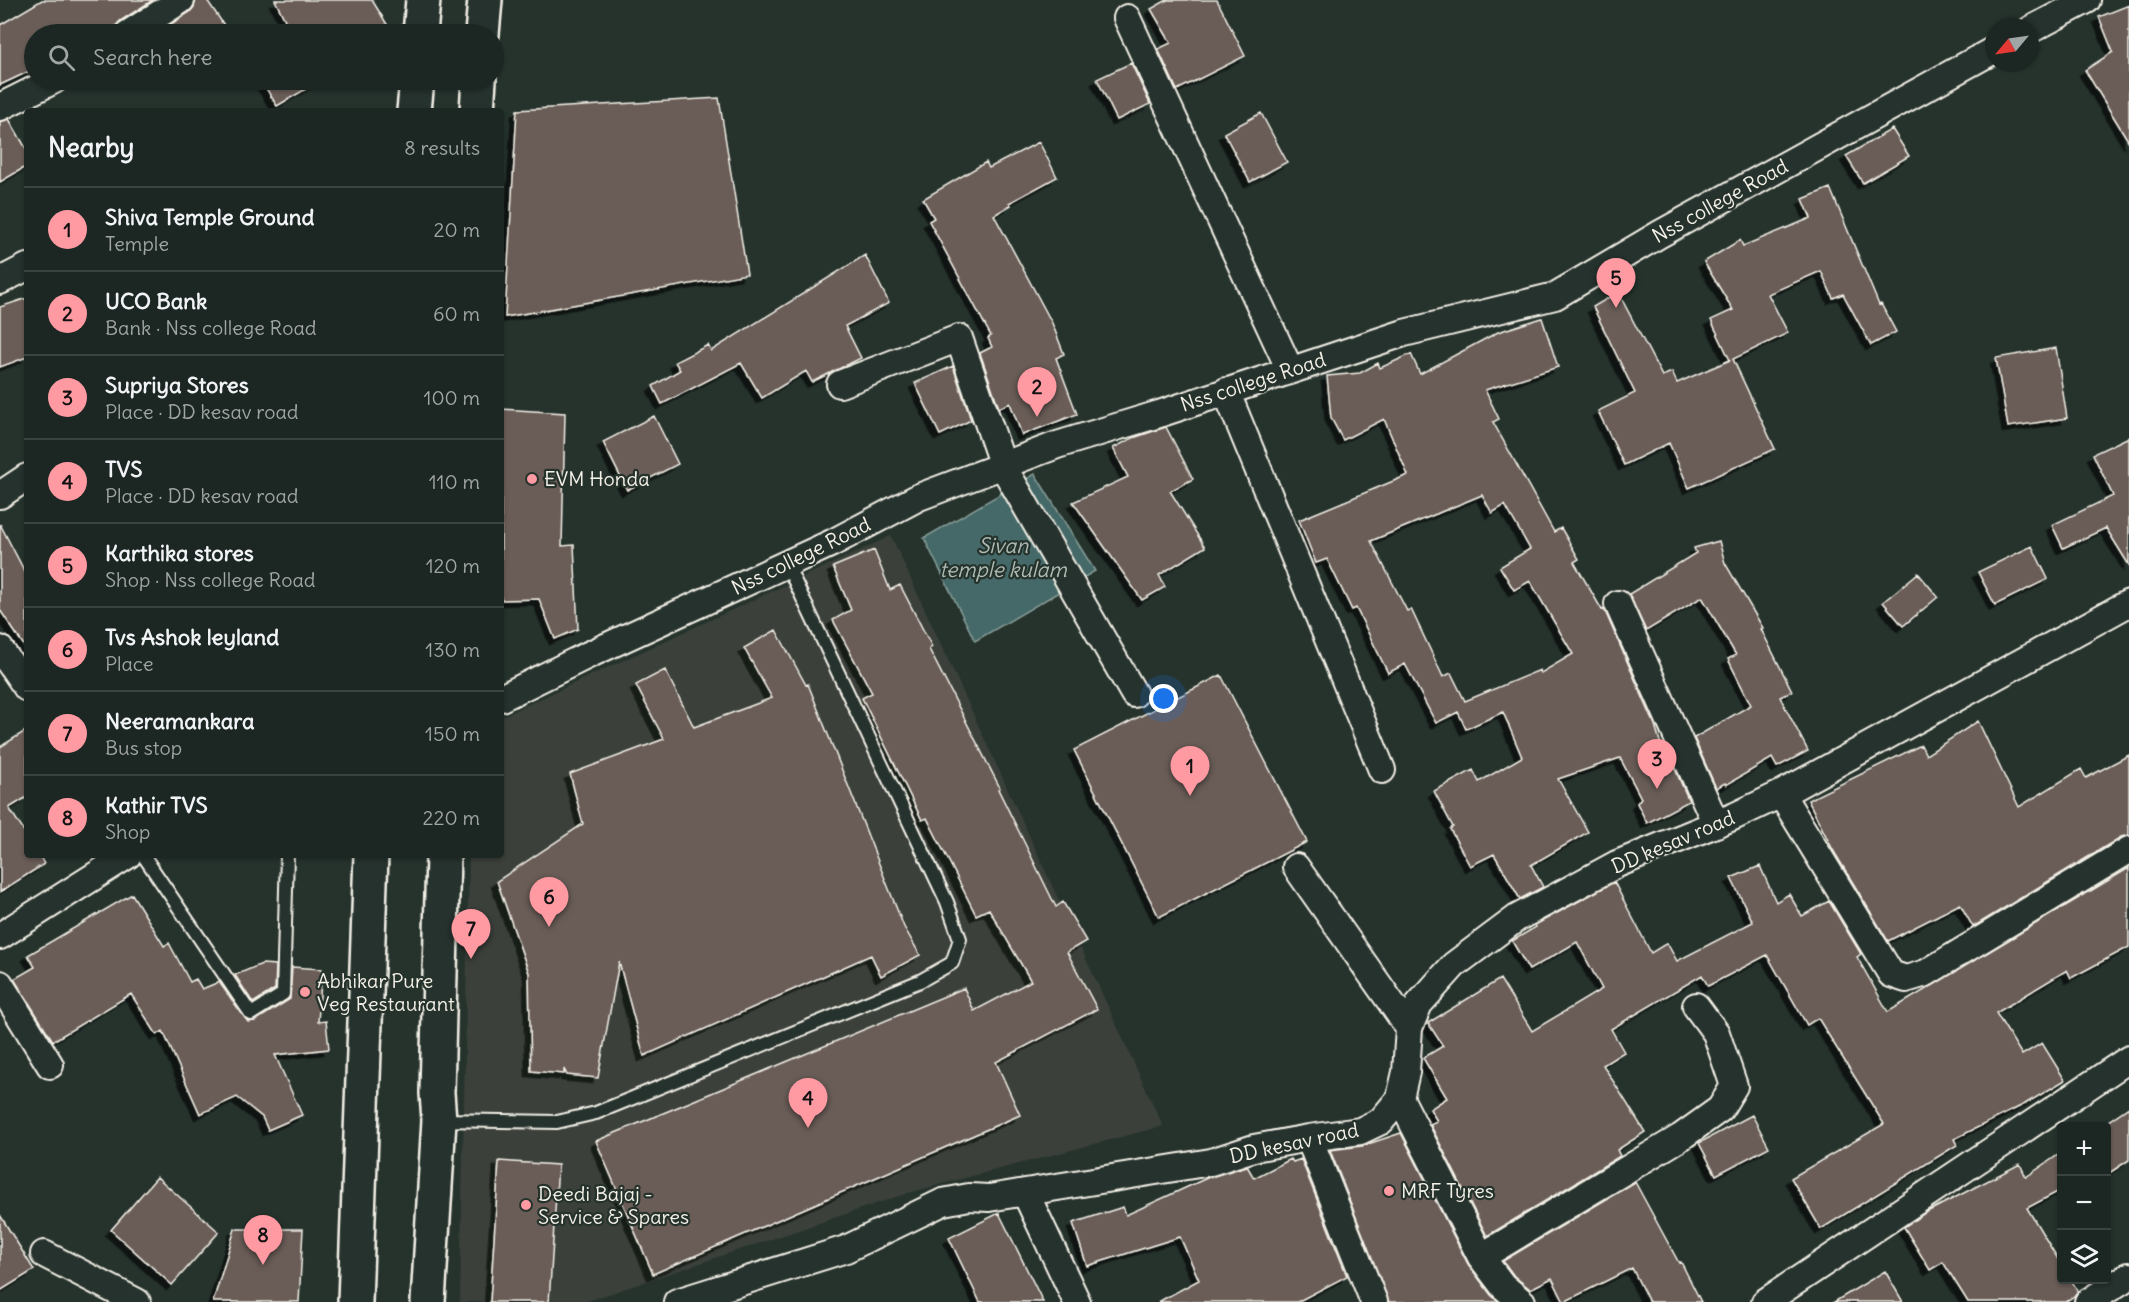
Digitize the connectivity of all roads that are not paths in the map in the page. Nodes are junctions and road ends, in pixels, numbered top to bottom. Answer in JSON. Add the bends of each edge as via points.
{"nodes":[{"id":1,"x":181,"y":0,"type":"edge"},
{"id":2,"x":423,"y":0,"type":"edge"},
{"id":3,"x":485,"y":0,"type":"edge"},
{"id":4,"x":2087,"y":0,"type":"edge"},
{"id":5,"x":1128,"y":18,"type":"dead end"},
{"id":6,"x":144,"y":24,"type":"edge"},
{"id":7,"x":421,"y":24,"type":"edge"},
{"id":8,"x":483,"y":24,"type":"edge"},
{"id":9,"x":2039,"y":25,"type":"edge"},
{"id":10,"x":1985,"y":55,"type":"edge"},
{"id":11,"x":34,"y":90,"type":"edge"},
{"id":12,"x":416,"y":90,"type":"edge"},
{"id":13,"x":478,"y":90,"type":"edge"},
{"id":14,"x":0,"y":107,"type":"edge"},
{"id":15,"x":414,"y":108,"type":"edge"},
{"id":16,"x":477,"y":108,"type":"edge"},
{"id":17,"x":24,"y":269,"type":"edge"},
{"id":18,"x":0,"y":281,"type":"edge"},
{"id":19,"x":1290,"y":370,"type":"junction"},
{"id":20,"x":840,"y":384,"type":"dead end"},
{"id":21,"x":1226,"y":391,"type":"junction"},
{"id":22,"x":1003,"y":466,"type":"junction"},
{"id":23,"x":24,"y":479,"type":"edge"},
{"id":24,"x":0,"y":495,"type":"edge"},
{"id":25,"x":787,"y":565,"type":"junction"},
{"id":26,"x":2129,"y":603,"type":"edge"},
{"id":27,"x":1618,"y":604,"type":"dead end"},
{"id":28,"x":0,"y":649,"type":"edge"},
{"id":29,"x":24,"y":684,"type":"edge"},
{"id":30,"x":1134,"y":693,"type":"dead end"},
{"id":31,"x":504,"y":697,"type":"edge"},
{"id":32,"x":1382,"y":770,"type":"dead end"},
{"id":33,"x":1780,"y":794,"type":"junction"},
{"id":34,"x":1716,"y":824,"type":"junction"},
{"id":35,"x":2129,"y":850,"type":"edge"},
{"id":36,"x":123,"y":858,"type":"edge"},
{"id":37,"x":144,"y":858,"type":"edge"},
{"id":38,"x":287,"y":858,"type":"edge"},
{"id":39,"x":371,"y":858,"type":"edge"},
{"id":40,"x":443,"y":858,"type":"edge"},
{"id":41,"x":1296,"y":867,"type":"dead end"},
{"id":42,"x":0,"y":936,"type":"edge"},
{"id":43,"x":0,"y":984,"type":"edge"},
{"id":44,"x":1696,"y":1006,"type":"dead end"},
{"id":45,"x":1409,"y":1028,"type":"junction"},
{"id":46,"x":2129,"y":1059,"type":"edge"},
{"id":47,"x":50,"y":1065,"type":"dead end"},
{"id":48,"x":1400,"y":1098,"type":"junction"},
{"id":49,"x":439,"y":1120,"type":"junction"},
{"id":50,"x":1309,"y":1138,"type":"junction"},
{"id":51,"x":1025,"y":1192,"type":"junction"},
{"id":52,"x":44,"y":1254,"type":"dead end"},
{"id":53,"x":1481,"y":1257,"type":"junction"},
{"id":54,"x":2129,"y":1276,"type":"edge"},
{"id":55,"x":137,"y":1302,"type":"edge"},
{"id":56,"x":355,"y":1302,"type":"edge"},
{"id":57,"x":428,"y":1302,"type":"edge"},
{"id":58,"x":677,"y":1302,"type":"edge"},
{"id":59,"x":1077,"y":1302,"type":"edge"},
{"id":60,"x":1374,"y":1302,"type":"edge"},
{"id":61,"x":1522,"y":1302,"type":"edge"},
{"id":62,"x":1765,"y":1302,"type":"edge"},
{"id":63,"x":2088,"y":1302,"type":"edge"}],
"edges":[{"from":1,"to":6,"type":"street"},
{"from":2,"to":7,"type":"main road"},
{"from":3,"to":8,"type":"main road"},
{"from":4,"to":9,"type":"street"},
{"from":5,"to":19,"type":"street"},
{"from":10,"to":19,"type":"street","name":"Nss college Road","via":[[1555,296],[1404,333]]},
{"from":11,"to":14,"type":"street"},
{"from":12,"to":15,"type":"main road"},
{"from":13,"to":16,"type":"main road"},
{"from":17,"to":18,"type":"street"},
{"from":19,"to":21,"type":"street","name":"Nss college Road"},
{"from":20,"to":22,"type":"street","via":[[959,338]]},
{"from":21,"to":22,"type":"street","name":"Nss college Road"},
{"from":21,"to":32,"type":"street"},
{"from":22,"to":25,"type":"street","name":"Nss college Road","via":[[919,497]]},
{"from":22,"to":30,"type":"street"},
{"from":23,"to":24,"type":"street"},
{"from":25,"to":31,"type":"street","name":"Nss college Road"},
{"from":25,"to":49,"type":"lane","via":[[947,902],[960,939],[952,963],[920,981],[596,1113],[557,1122]]},
{"from":26,"to":33,"type":"street","name":"DD kesav road"},
{"from":27,"to":34,"type":"street"},
{"from":28,"to":29,"type":"street"},
{"from":33,"to":34,"type":"street","name":"DD kesav road"},
{"from":33,"to":35,"type":"street","via":[[1891,974],[1906,979],[1926,973]]},
{"from":34,"to":45,"type":"street","name":"DD kesav road","via":[[1617,864],[1517,918],[1454,965],[1419,1004]]},
{"from":36,"to":42,"type":"street"},
{"from":37,"to":38,"type":"lane","via":[[251,1014],[283,994]]},
{"from":39,"to":56,"type":"main road"},
{"from":40,"to":49,"type":"main road"},
{"from":41,"to":45,"type":"street"},
{"from":43,"to":47,"type":"street"},
{"from":44,"to":53,"type":"street","via":[[1716,1033],[1734,1086],[1720,1109],[1681,1137]]},
{"from":45,"to":48,"type":"street","name":"DD kesav road"},
{"from":46,"to":62,"type":"street"},
{"from":48,"to":50,"type":"street","name":"DD kesav road","via":[[1382,1121],[1360,1131]]},
{"from":48,"to":53,"type":"street"},
{"from":49,"to":57,"type":"main road"},
{"from":50,"to":51,"type":"street","name":"DD kesav road","via":[[1254,1148],[1211,1162]]},
{"from":50,"to":60,"type":"street"},
{"from":51,"to":58,"type":"street","name":"DD kesav road","via":[[943,1202],[846,1249]]},
{"from":51,"to":59,"type":"street"},
{"from":52,"to":55,"type":"street"},
{"from":53,"to":61,"type":"street","via":[[1503,1286]]},
{"from":54,"to":63,"type":"street"}]}
